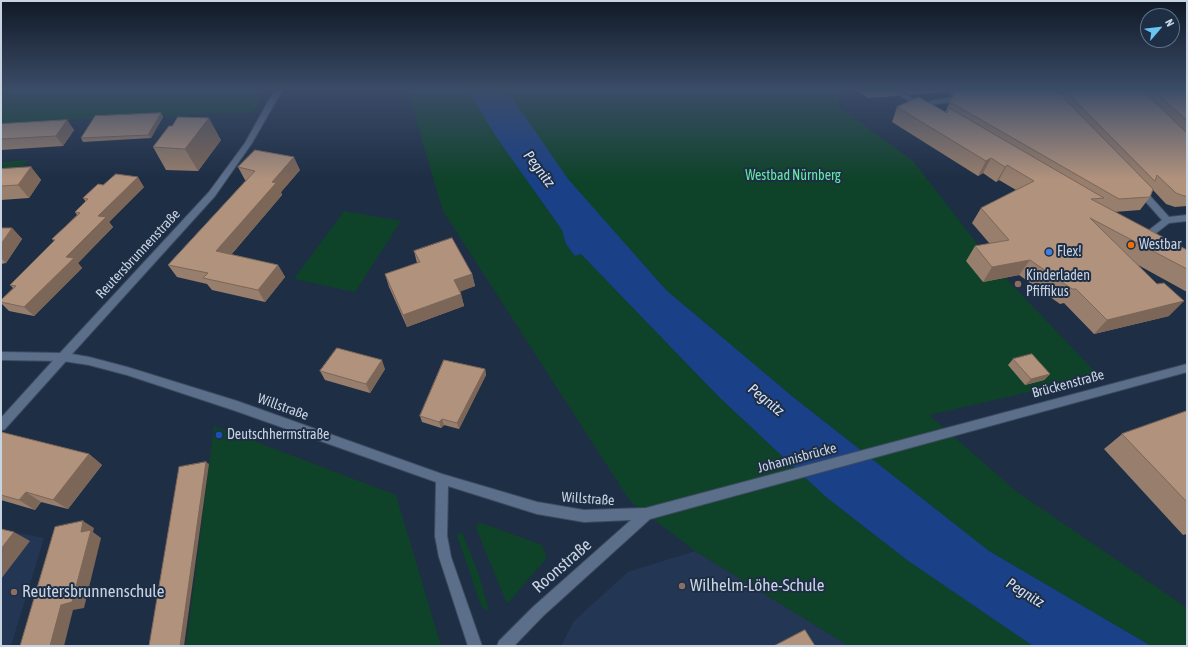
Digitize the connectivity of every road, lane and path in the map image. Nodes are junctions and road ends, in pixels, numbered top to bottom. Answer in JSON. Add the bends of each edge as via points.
{"nodes":[{"id":1,"x":264,"y":119,"type":"edge"},
{"id":2,"x":1132,"y":181,"type":"edge"},
{"id":3,"x":1187,"y":218,"type":"edge"},
{"id":4,"x":1168,"y":220,"type":"junction"},
{"id":5,"x":1146,"y":236,"type":"edge"},
{"id":6,"x":1,"y":356,"type":"edge"},
{"id":7,"x":63,"y":357,"type":"junction"},
{"id":8,"x":1187,"y":368,"type":"edge"},
{"id":9,"x":1,"y":426,"type":"edge"},
{"id":10,"x":957,"y":430,"type":"joint"},
{"id":11,"x":442,"y":479,"type":"junction"},
{"id":12,"x":646,"y":514,"type":"junction"},
{"id":13,"x":475,"y":646,"type":"edge"},
{"id":14,"x":504,"y":646,"type":"edge"}],
"edges":[{"from":1,"to":7,"type":"street","name":"Reutersbrunnenstraße","via":[[234,167],[216,190]]},
{"from":2,"to":4,"type":"street"},
{"from":3,"to":4,"type":"street"},
{"from":4,"to":5,"type":"street"},
{"from":6,"to":7,"type":"street","name":"Willstraße"},
{"from":7,"to":9,"type":"street","name":"Reutersbrunnenstraße"},
{"from":7,"to":11,"type":"street","name":"Willstraße","via":[[127,371],[237,406]]},
{"from":8,"to":10,"type":"street","name":"Brückenstraße"},
{"from":10,"to":12,"type":"street","name":"Johannisbrücke"},
{"from":11,"to":12,"type":"street","name":"Willstraße","via":[[537,508],[568,514]]},
{"from":11,"to":13,"type":"street","via":[[441,536],[445,557]]},
{"from":12,"to":14,"type":"street","name":"Roonstraße","via":[[617,543],[551,598]]}]}
